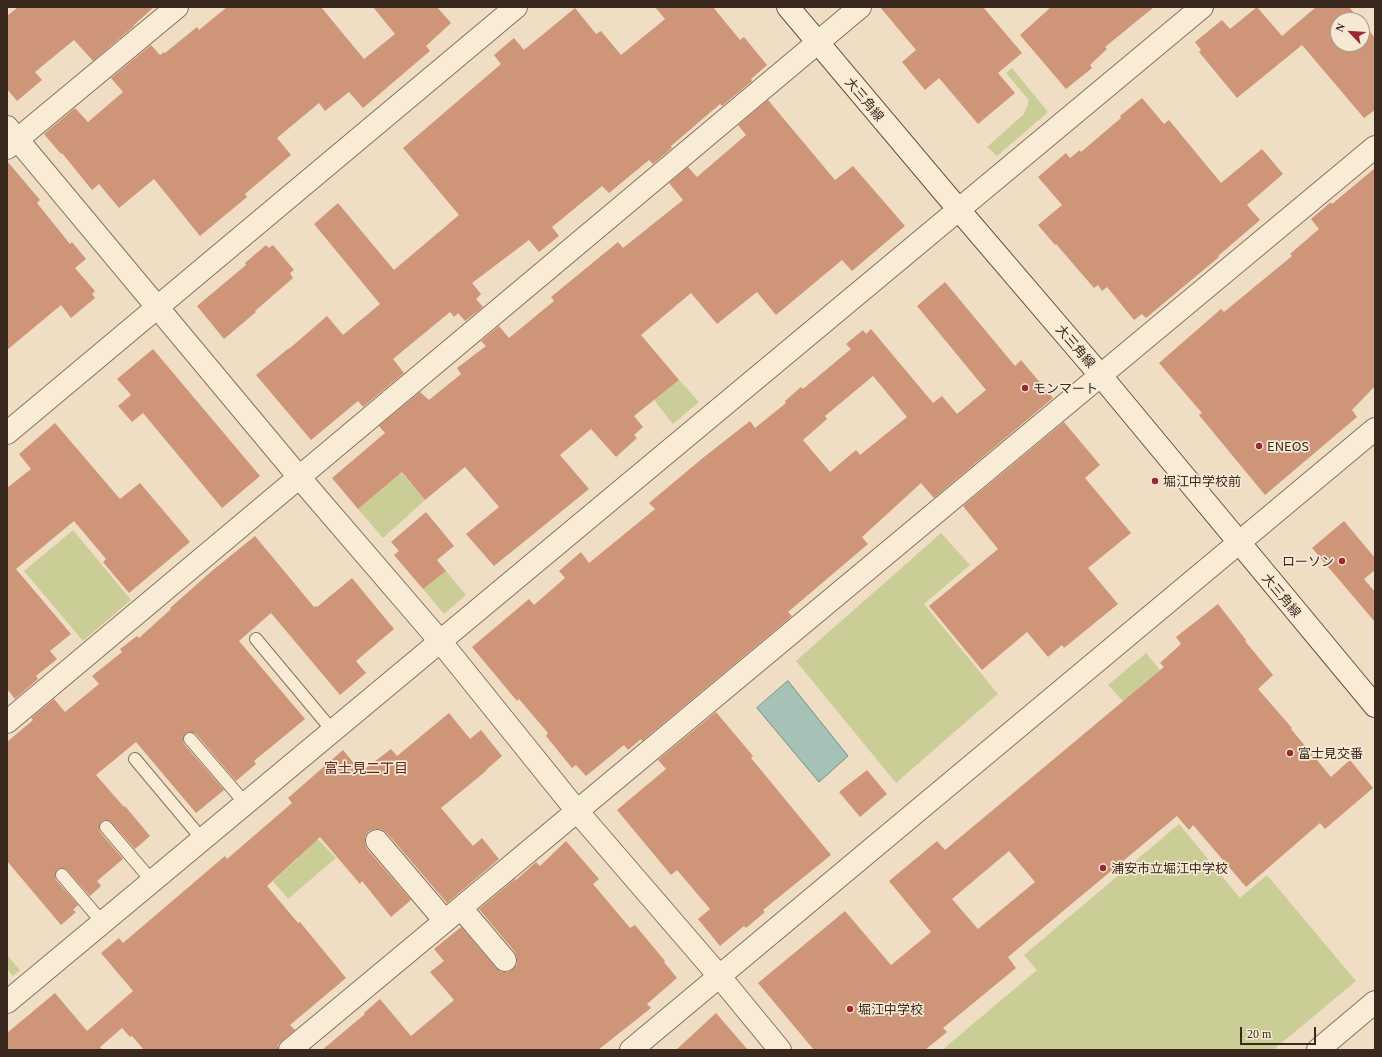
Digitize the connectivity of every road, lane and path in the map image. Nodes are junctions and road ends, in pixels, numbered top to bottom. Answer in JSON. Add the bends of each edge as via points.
{"nodes":[{"id":1,"x":177,"y":7,"type":"edge"},
{"id":2,"x":516,"y":7,"type":"edge"},
{"id":3,"x":789,"y":7,"type":"edge"},
{"id":4,"x":860,"y":7,"type":"edge"},
{"id":5,"x":1202,"y":7,"type":"edge"},
{"id":6,"x":817,"y":42,"type":"junction"},
{"id":7,"x":10,"y":138,"type":"edge"},
{"id":8,"x":1375,"y":147,"type":"edge"},
{"id":9,"x":959,"y":210,"type":"junction"},
{"id":10,"x":157,"y":308,"type":"junction"},
{"id":11,"x":1101,"y":376,"type":"junction"},
{"id":12,"x":1375,"y":429,"type":"edge"},
{"id":13,"x":7,"y":433,"type":"edge"},
{"id":14,"x":299,"y":477,"type":"junction"},
{"id":15,"x":1238,"y":543,"type":"junction"},
{"id":16,"x":256,"y":639,"type":"dead end"},
{"id":17,"x":440,"y":641,"type":"junction"},
{"id":18,"x":1375,"y":706,"type":"edge"},
{"id":19,"x":7,"y":722,"type":"edge"},
{"id":20,"x":332,"y":730,"type":"junction"},
{"id":21,"x":190,"y":739,"type":"dead end"},
{"id":22,"x":135,"y":759,"type":"dead end"},
{"id":23,"x":245,"y":803,"type":"junction"},
{"id":24,"x":577,"y":811,"type":"junction"},
{"id":25,"x":106,"y":828,"type":"dead end"},
{"id":26,"x":202,"y":839,"type":"junction"},
{"id":27,"x":377,"y":841,"type":"dead end"},
{"id":28,"x":62,"y":875,"type":"dead end"},
{"id":29,"x":152,"y":881,"type":"junction"},
{"id":30,"x":453,"y":914,"type":"junction"},
{"id":31,"x":102,"y":922,"type":"junction"},
{"id":32,"x":505,"y":960,"type":"dead end"},
{"id":33,"x":720,"y":976,"type":"junction"},
{"id":34,"x":7,"y":1002,"type":"edge"},
{"id":35,"x":1375,"y":1002,"type":"edge"},
{"id":36,"x":290,"y":1050,"type":"edge"},
{"id":37,"x":631,"y":1050,"type":"edge"},
{"id":38,"x":780,"y":1050,"type":"edge"},
{"id":39,"x":1318,"y":1050,"type":"edge"}],
"edges":[{"from":1,"to":7,"type":"street"},
{"from":2,"to":10,"type":"street"},
{"from":3,"to":6,"type":"street","name":"大三角線"},
{"from":4,"to":6,"type":"street"},
{"from":5,"to":9,"type":"street"},
{"from":6,"to":9,"type":"street","name":"大三角線"},
{"from":6,"to":14,"type":"street"},
{"from":7,"to":10,"type":"street"},
{"from":8,"to":11,"type":"street"},
{"from":9,"to":11,"type":"street","name":"大三角線"},
{"from":9,"to":17,"type":"street"},
{"from":10,"to":13,"type":"street"},
{"from":10,"to":14,"type":"street"},
{"from":11,"to":15,"type":"street","name":"大三角線"},
{"from":11,"to":24,"type":"street"},
{"from":12,"to":15,"type":"street"},
{"from":14,"to":17,"type":"street"},
{"from":14,"to":19,"type":"street"},
{"from":15,"to":18,"type":"street","name":"大三角線"},
{"from":15,"to":33,"type":"street"},
{"from":16,"to":20,"type":"lane"},
{"from":17,"to":20,"type":"street"},
{"from":17,"to":24,"type":"street"},
{"from":20,"to":23,"type":"street"},
{"from":21,"to":23,"type":"lane"},
{"from":22,"to":26,"type":"lane"},
{"from":23,"to":26,"type":"street"},
{"from":24,"to":30,"type":"street"},
{"from":24,"to":33,"type":"street"},
{"from":25,"to":29,"type":"lane"},
{"from":26,"to":29,"type":"street"},
{"from":27,"to":30,"type":"street"},
{"from":28,"to":31,"type":"lane"},
{"from":29,"to":31,"type":"street"},
{"from":30,"to":32,"type":"street"},
{"from":30,"to":36,"type":"street"},
{"from":31,"to":34,"type":"street"},
{"from":33,"to":37,"type":"street"},
{"from":33,"to":38,"type":"street"},
{"from":35,"to":39,"type":"street"}]}
